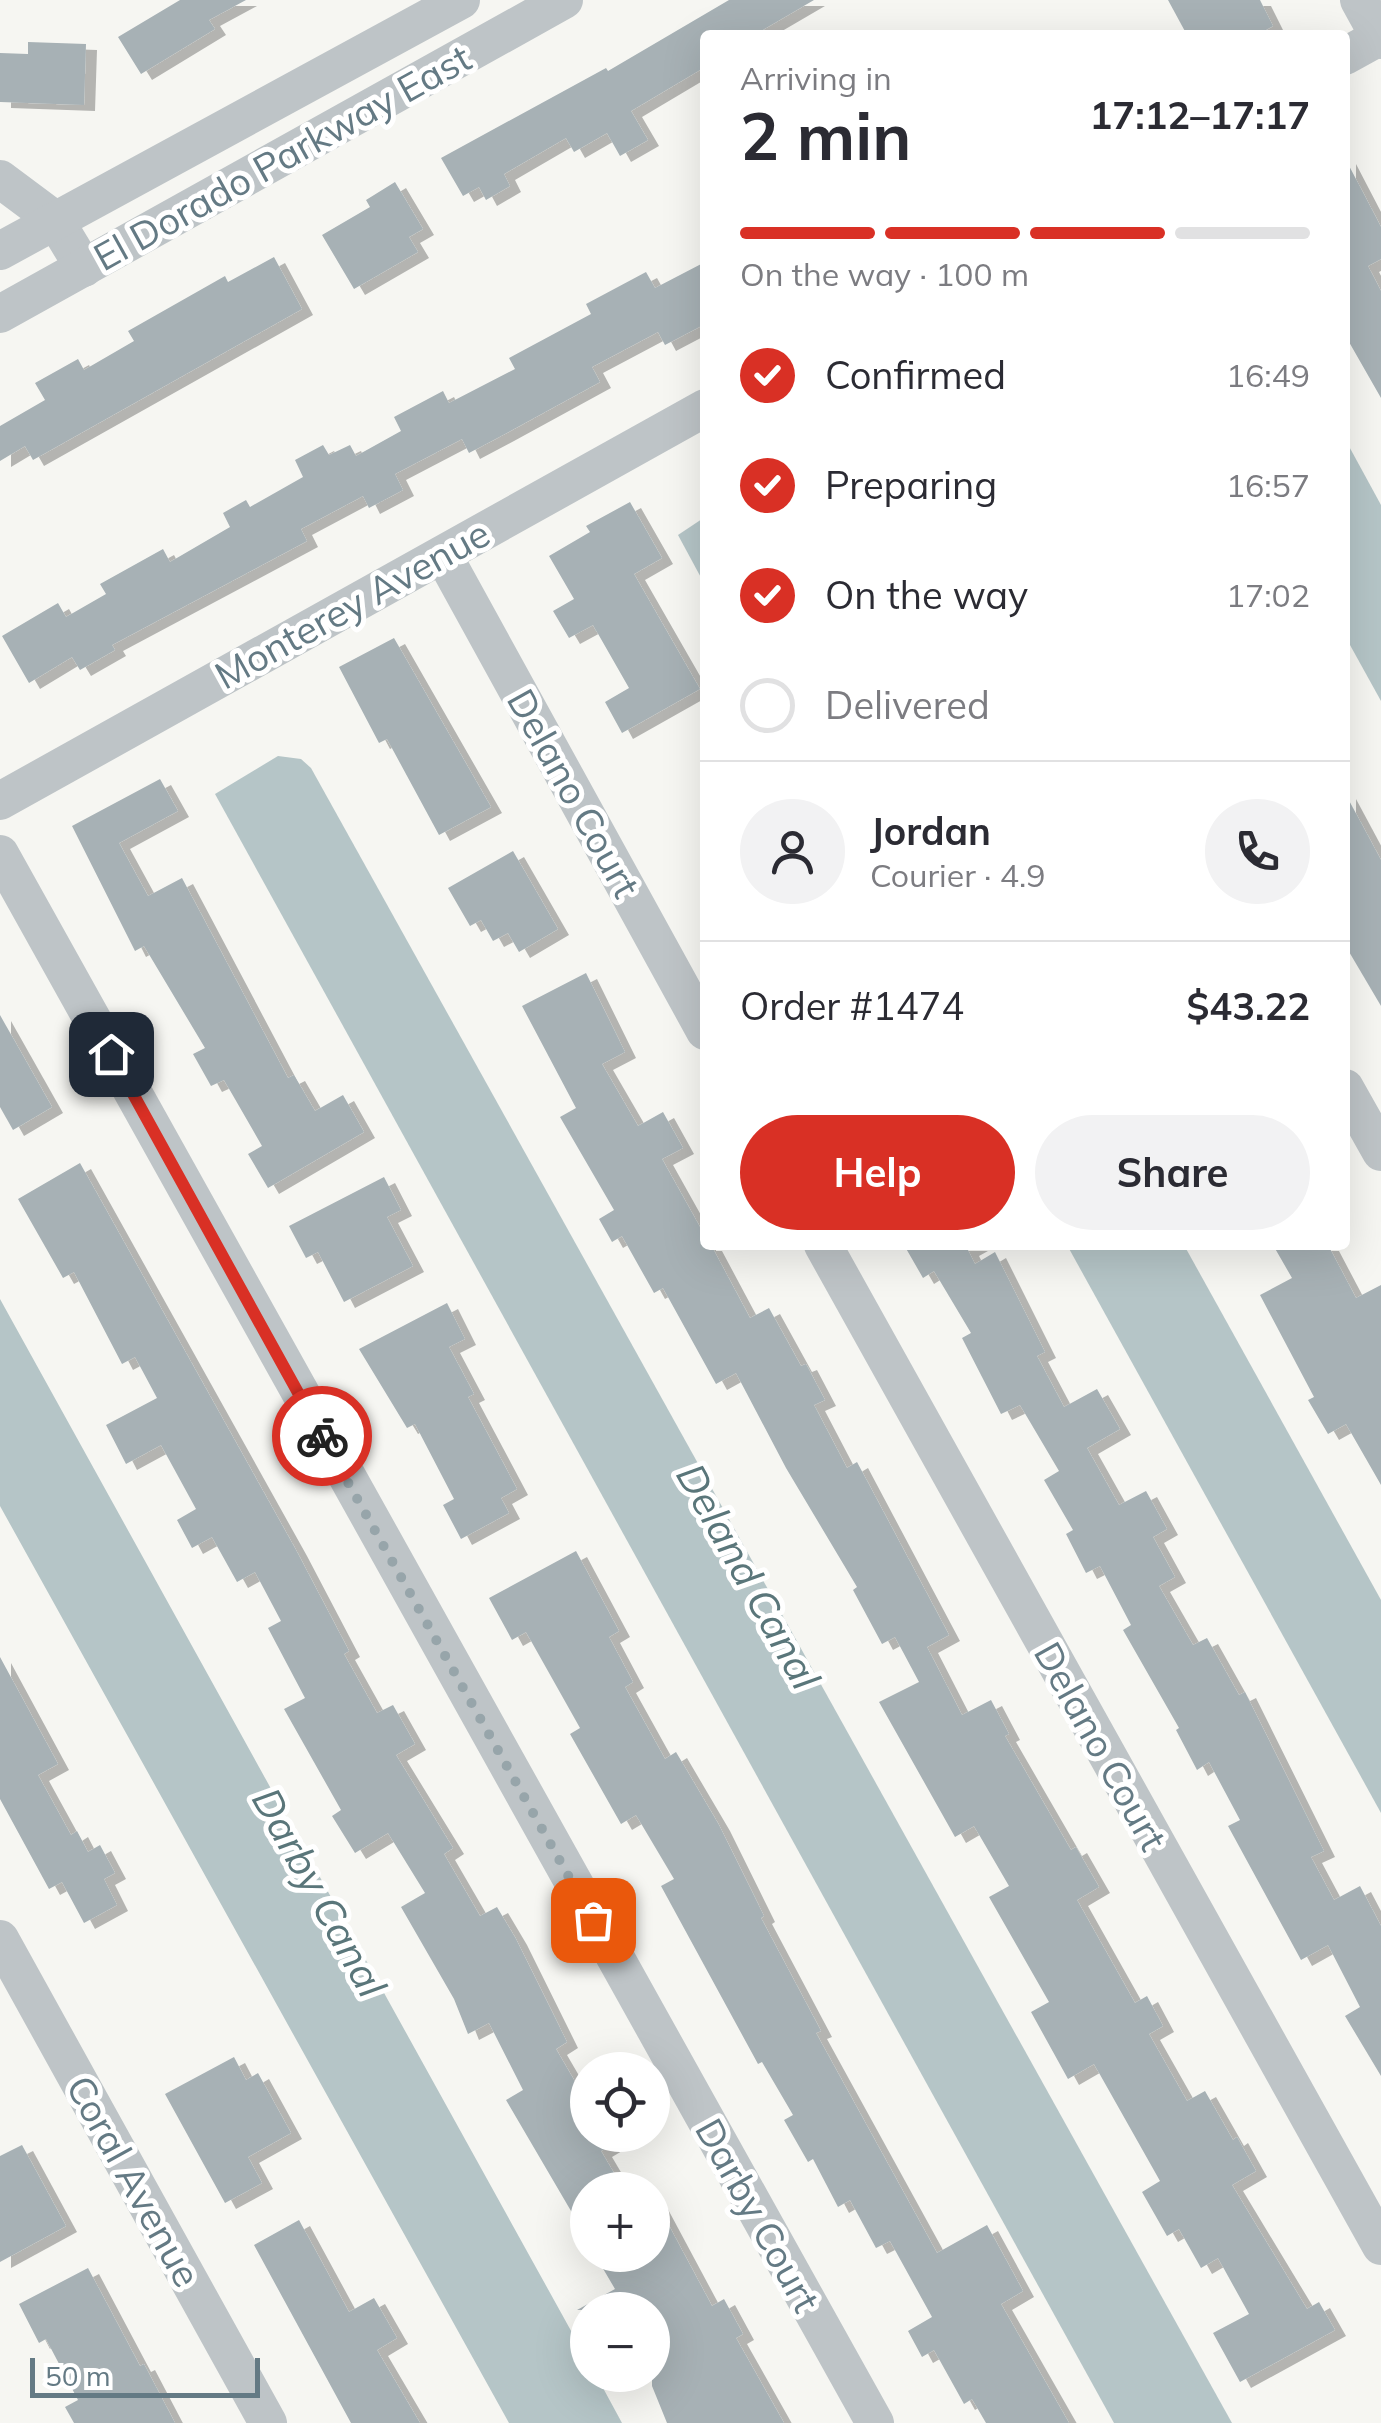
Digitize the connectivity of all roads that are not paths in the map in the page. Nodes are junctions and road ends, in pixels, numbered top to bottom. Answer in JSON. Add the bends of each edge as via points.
{"nodes":[{"id":1,"x":461,"y":0,"type":"edge"},
{"id":2,"x":564,"y":0,"type":"edge"},
{"id":3,"x":1359,"y":0,"type":"edge"},
{"id":4,"x":1380,"y":38,"type":"edge"},
{"id":5,"x":1350,"y":53,"type":"edge"},
{"id":6,"x":0,"y":179,"type":"edge"},
{"id":7,"x":55,"y":220,"type":"junction"},
{"id":8,"x":0,"y":251,"type":"edge"},
{"id":9,"x":84,"y":268,"type":"junction"},
{"id":10,"x":0,"y":314,"type":"edge"},
{"id":11,"x":700,"y":411,"type":"edge"},
{"id":12,"x":442,"y":555,"type":"junction"},
{"id":13,"x":0,"y":800,"type":"edge"},
{"id":14,"x":0,"y":854,"type":"edge"},
{"id":15,"x":700,"y":1022,"type":"edge"},
{"id":16,"x":1350,"y":1097,"type":"edge"},
{"id":17,"x":1381,"y":1152,"type":"edge"},
{"id":18,"x":826,"y":1250,"type":"edge"},
{"id":19,"x":0,"y":1939,"type":"edge"},
{"id":20,"x":1381,"y":2246,"type":"edge"},
{"id":21,"x":268,"y":2423,"type":"edge"},
{"id":22,"x":874,"y":2423,"type":"edge"}],
"edges":[{"from":1,"to":7,"type":"street","name":"El Dorado Parkway East"},
{"from":2,"to":9,"type":"street","name":"El Dorado Parkway East"},
{"from":3,"to":4,"type":"street"},
{"from":4,"to":5,"type":"street"},
{"from":6,"to":7,"type":"street"},
{"from":7,"to":8,"type":"street","name":"El Dorado Parkway East"},
{"from":7,"to":9,"type":"street"},
{"from":9,"to":10,"type":"street","name":"El Dorado Parkway East"},
{"from":11,"to":12,"type":"street","name":"Monterey Avenue"},
{"from":12,"to":13,"type":"street","name":"Monterey Avenue"},
{"from":12,"to":15,"type":"street","name":"Delano Court"},
{"from":14,"to":22,"type":"street","name":"Darby Court"},
{"from":16,"to":17,"type":"street"},
{"from":18,"to":20,"type":"street","name":"Delano Court"},
{"from":19,"to":21,"type":"street","name":"Coral Avenue"}]}
